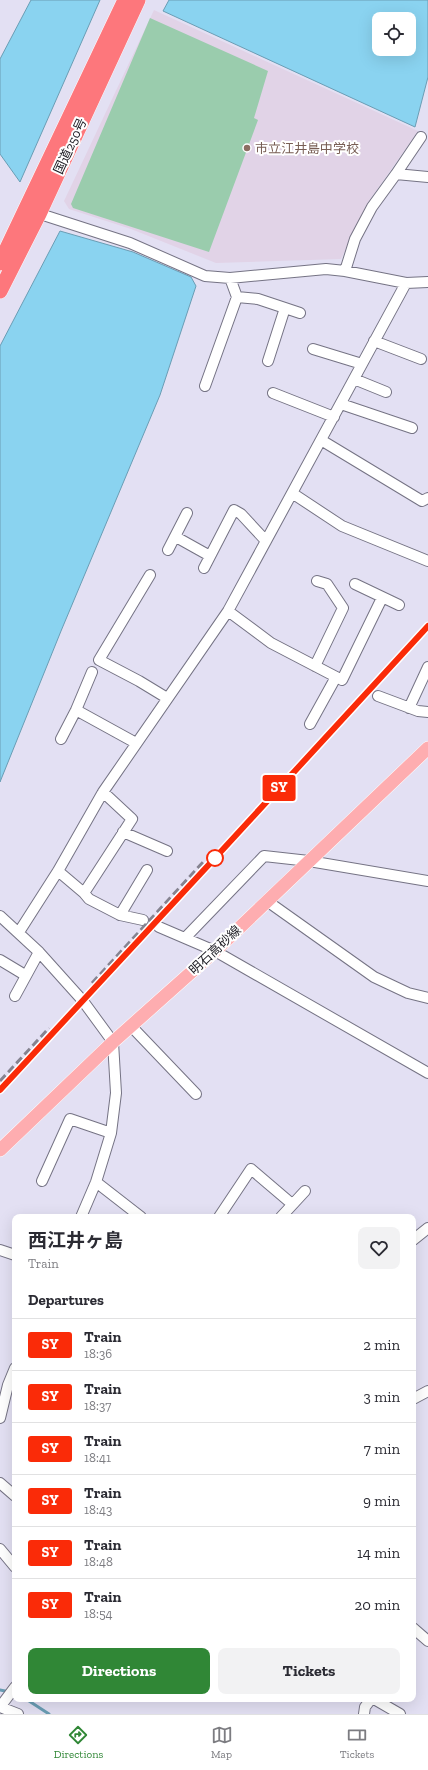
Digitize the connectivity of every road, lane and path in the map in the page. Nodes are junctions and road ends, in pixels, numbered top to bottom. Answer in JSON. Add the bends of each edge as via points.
{"nodes":[{"id":1,"x":125,"y":0,"type":"edge"},
{"id":2,"x":138,"y":0,"type":"edge"},
{"id":3,"x":421,"y":137,"type":"dead end"},
{"id":4,"x":396,"y":174,"type":"junction"},
{"id":5,"x":428,"y":177,"type":"edge"},
{"id":6,"x":32,"y":211,"type":"junction"},
{"id":7,"x":0,"y":263,"type":"edge"},
{"id":8,"x":345,"y":271,"type":"junction"},
{"id":9,"x":230,"y":278,"type":"junction"},
{"id":10,"x":428,"y":282,"type":"edge"},
{"id":11,"x":406,"y":283,"type":"junction"},
{"id":12,"x":0,"y":291,"type":"edge"},
{"id":13,"x":237,"y":297,"type":"junction"},
{"id":14,"x":285,"y":308,"type":"junction"},
{"id":15,"x":300,"y":313,"type":"dead end"},
{"id":16,"x":374,"y":341,"type":"junction"},
{"id":17,"x":313,"y":349,"type":"dead end"},
{"id":18,"x":421,"y":359,"type":"dead end"},
{"id":19,"x":268,"y":361,"type":"dead end"},
{"id":20,"x":362,"y":364,"type":"junction"},
{"id":21,"x":354,"y":379,"type":"junction"},
{"id":22,"x":205,"y":386,"type":"dead end"},
{"id":23,"x":386,"y":392,"type":"dead end"},
{"id":24,"x":273,"y":393,"type":"dead end"},
{"id":25,"x":341,"y":404,"type":"junction"},
{"id":26,"x":334,"y":417,"type":"junction"},
{"id":27,"x":412,"y":428,"type":"dead end"},
{"id":28,"x":321,"y":440,"type":"junction"},
{"id":29,"x":292,"y":493,"type":"junction"},
{"id":30,"x":428,"y":498,"type":"edge"},
{"id":31,"x":187,"y":513,"type":"dead end"},
{"id":32,"x":176,"y":537,"type":"junction"},
{"id":33,"x":266,"y":542,"type":"junction"},
{"id":34,"x":168,"y":550,"type":"dead end"},
{"id":35,"x":210,"y":556,"type":"junction"},
{"id":36,"x":428,"y":561,"type":"edge"},
{"id":37,"x":204,"y":568,"type":"dead end"},
{"id":38,"x":150,"y":575,"type":"dead end"},
{"id":39,"x":317,"y":581,"type":"dead end"},
{"id":40,"x":355,"y":584,"type":"dead end"},
{"id":41,"x":382,"y":598,"type":"junction"},
{"id":42,"x":399,"y":605,"type":"dead end"},
{"id":43,"x":228,"y":611,"type":"junction"},
{"id":44,"x":315,"y":666,"type":"junction"},
{"id":45,"x":428,"y":667,"type":"edge"},
{"id":46,"x":92,"y":672,"type":"dead end"},
{"id":47,"x":336,"y":677,"type":"junction"},
{"id":48,"x":378,"y":696,"type":"dead end"},
{"id":49,"x":167,"y":698,"type":"junction"},
{"id":50,"x":409,"y":708,"type":"junction"},
{"id":51,"x":76,"y":710,"type":"junction"},
{"id":52,"x":428,"y":712,"type":"edge"},
{"id":53,"x":310,"y":724,"type":"dead end"},
{"id":54,"x":61,"y":739,"type":"dead end"},
{"id":55,"x":136,"y":743,"type":"junction"},
{"id":56,"x":428,"y":748,"type":"edge"},
{"id":57,"x":103,"y":792,"type":"junction"},
{"id":58,"x":123,"y":832,"type":"junction"},
{"id":59,"x":168,"y":851,"type":"dead end"},
{"id":60,"x":309,"y":860,"type":"junction"},
{"id":61,"x":147,"y":870,"type":"dead end"},
{"id":62,"x":58,"y":871,"type":"junction"},
{"id":63,"x":428,"y":881,"type":"edge"},
{"id":64,"x":84,"y":893,"type":"junction"},
{"id":65,"x":267,"y":901,"type":"junction"},
{"id":66,"x":120,"y":915,"type":"junction"},
{"id":67,"x":0,"y":916,"type":"edge"},
{"id":68,"x":143,"y":920,"type":"dead end"},
{"id":69,"x":159,"y":927,"type":"dead end"},
{"id":70,"x":19,"y":932,"type":"junction"},
{"id":71,"x":185,"y":938,"type":"junction"},
{"id":72,"x":215,"y":951,"type":"junction"},
{"id":73,"x":39,"y":952,"type":"junction"},
{"id":74,"x":0,"y":960,"type":"edge"},
{"id":75,"x":25,"y":975,"type":"junction"},
{"id":76,"x":15,"y":996,"type":"dead end"},
{"id":77,"x":428,"y":998,"type":"edge"},
{"id":78,"x":131,"y":1026,"type":"junction"},
{"id":79,"x":113,"y":1042,"type":"junction"},
{"id":80,"x":428,"y":1073,"type":"edge"},
{"id":81,"x":196,"y":1094,"type":"dead end"},
{"id":82,"x":111,"y":1133,"type":"junction"},
{"id":83,"x":0,"y":1150,"type":"edge"},
{"id":84,"x":42,"y":1181,"type":"dead end"},
{"id":85,"x":96,"y":1182,"type":"junction"},
{"id":86,"x":305,"y":1192,"type":"dead end"},
{"id":87,"x":292,"y":1204,"type":"junction"},
{"id":88,"x":82,"y":1214,"type":"edge"},
{"id":89,"x":137,"y":1214,"type":"edge"},
{"id":90,"x":221,"y":1214,"type":"edge"},
{"id":91,"x":284,"y":1214,"type":"edge"},
{"id":92,"x":428,"y":1228,"type":"edge"},
{"id":93,"x":416,"y":1238,"type":"edge"},
{"id":94,"x":0,"y":1250,"type":"edge"},
{"id":95,"x":12,"y":1254,"type":"edge"},
{"id":96,"x":12,"y":1375,"type":"edge"},
{"id":97,"x":428,"y":1391,"type":"edge"},
{"id":98,"x":416,"y":1397,"type":"edge"},
{"id":99,"x":0,"y":1418,"type":"edge"},
{"id":100,"x":0,"y":1483,"type":"edge"},
{"id":101,"x":12,"y":1493,"type":"edge"},
{"id":102,"x":0,"y":1549,"type":"edge"},
{"id":103,"x":12,"y":1563,"type":"edge"},
{"id":104,"x":416,"y":1633,"type":"edge"},
{"id":105,"x":428,"y":1641,"type":"edge"},
{"id":106,"x":12,"y":1691,"type":"edge"},
{"id":107,"x":369,"y":1702,"type":"edge"},
{"id":108,"x":379,"y":1702,"type":"edge"},
{"id":109,"x":0,"y":1707,"type":"edge"},
{"id":110,"x":18,"y":1714,"type":"edge"},
{"id":111,"x":364,"y":1714,"type":"edge"},
{"id":112,"x":400,"y":1714,"type":"edge"}],
"edges":[{"from":1,"to":6,"type":"highway","name":"国道250号"},
{"from":2,"to":6,"type":"highway","name":"国道250号"},
{"from":3,"to":4,"type":"street"},
{"from":4,"to":5,"type":"street"},
{"from":4,"to":8,"type":"street","via":[[372,207],[355,239]]},
{"from":6,"to":7,"type":"highway","name":"国道250号"},
{"from":6,"to":9,"type":"street","via":[[130,243],[205,276]]},
{"from":6,"to":12,"type":"highway","name":"国道250号"},
{"from":8,"to":9,"type":"street","via":[[326,269]]},
{"from":8,"to":11,"type":"street"},
{"from":9,"to":13,"type":"street"},
{"from":10,"to":11,"type":"street"},
{"from":11,"to":16,"type":"street"},
{"from":13,"to":14,"type":"street","via":[[258,299]]},
{"from":13,"to":22,"type":"street"},
{"from":14,"to":15,"type":"street"},
{"from":14,"to":19,"type":"street"},
{"from":16,"to":18,"type":"street"},
{"from":16,"to":20,"type":"street"},
{"from":17,"to":20,"type":"street"},
{"from":20,"to":21,"type":"street"},
{"from":21,"to":23,"type":"street"},
{"from":21,"to":25,"type":"street"},
{"from":24,"to":26,"type":"street"},
{"from":25,"to":26,"type":"street"},
{"from":25,"to":27,"type":"street"},
{"from":26,"to":28,"type":"street"},
{"from":28,"to":29,"type":"street"},
{"from":28,"to":30,"type":"street","via":[[422,501]]},
{"from":29,"to":33,"type":"street"},
{"from":29,"to":36,"type":"street","via":[[342,526]]},
{"from":31,"to":32,"type":"street"},
{"from":32,"to":34,"type":"street"},
{"from":32,"to":35,"type":"street"},
{"from":33,"to":35,"type":"street","via":[[241,514],[234,510]]},
{"from":33,"to":43,"type":"street"},
{"from":35,"to":37,"type":"street"},
{"from":38,"to":49,"type":"street","via":[[99,660]]},
{"from":39,"to":44,"type":"street","via":[[327,584],[343,608]]},
{"from":40,"to":41,"type":"street"},
{"from":41,"to":42,"type":"street"},
{"from":41,"to":47,"type":"street","via":[[342,680]]},
{"from":43,"to":44,"type":"street","via":[[271,643]]},
{"from":43,"to":49,"type":"street"},
{"from":44,"to":47,"type":"street"},
{"from":45,"to":50,"type":"street"},
{"from":46,"to":51,"type":"street"},
{"from":47,"to":53,"type":"street"},
{"from":48,"to":50,"type":"street"},
{"from":49,"to":55,"type":"street"},
{"from":50,"to":52,"type":"street"},
{"from":51,"to":54,"type":"street"},
{"from":51,"to":55,"type":"street"},
{"from":55,"to":57,"type":"street"},
{"from":56,"to":60,"type":"main road","name":"明石高砂線"},
{"from":57,"to":58,"type":"street","via":[[132,819]]},
{"from":57,"to":62,"type":"street"},
{"from":58,"to":59,"type":"street"},
{"from":58,"to":64,"type":"street"},
{"from":60,"to":63,"type":"street"},
{"from":60,"to":65,"type":"main road","name":"明石高砂線"},
{"from":60,"to":71,"type":"street","via":[[264,856]]},
{"from":61,"to":66,"type":"street"},
{"from":62,"to":64,"type":"street"},
{"from":62,"to":70,"type":"street"},
{"from":64,"to":66,"type":"street","via":[[89,900]]},
{"from":65,"to":72,"type":"main road","name":"明石高砂線"},
{"from":65,"to":77,"type":"street","via":[[374,977],[408,993]]},
{"from":66,"to":68,"type":"street"},
{"from":67,"to":70,"type":"street"},
{"from":69,"to":71,"type":"street"},
{"from":70,"to":73,"type":"street"},
{"from":71,"to":72,"type":"street"},
{"from":72,"to":78,"type":"main road","name":"明石高砂線"},
{"from":72,"to":80,"type":"street"},
{"from":73,"to":75,"type":"street"},
{"from":73,"to":79,"type":"street","via":[[79,997]]},
{"from":74,"to":75,"type":"street"},
{"from":75,"to":76,"type":"street"},
{"from":78,"to":79,"type":"main road","name":"明石高砂線"},
{"from":78,"to":81,"type":"street"},
{"from":79,"to":82,"type":"street","via":[[116,1093]]},
{"from":79,"to":83,"type":"main road","name":"明石高砂線"},
{"from":82,"to":84,"type":"street","via":[[70,1120]]},
{"from":82,"to":85,"type":"street"},
{"from":85,"to":88,"type":"street"},
{"from":85,"to":89,"type":"street"},
{"from":86,"to":87,"type":"street"},
{"from":87,"to":90,"type":"street","via":[[251,1170]]},
{"from":87,"to":91,"type":"street"},
{"from":92,"to":93,"type":"street"},
{"from":94,"to":95,"type":"street"},
{"from":96,"to":99,"type":"street"},
{"from":97,"to":98,"type":"street"},
{"from":100,"to":101,"type":"street"},
{"from":102,"to":103,"type":"street"},
{"from":104,"to":105,"type":"street"},
{"from":106,"to":109,"type":"street"},
{"from":107,"to":111,"type":"street"},
{"from":108,"to":112,"type":"street"},
{"from":109,"to":110,"type":"street"}]}
